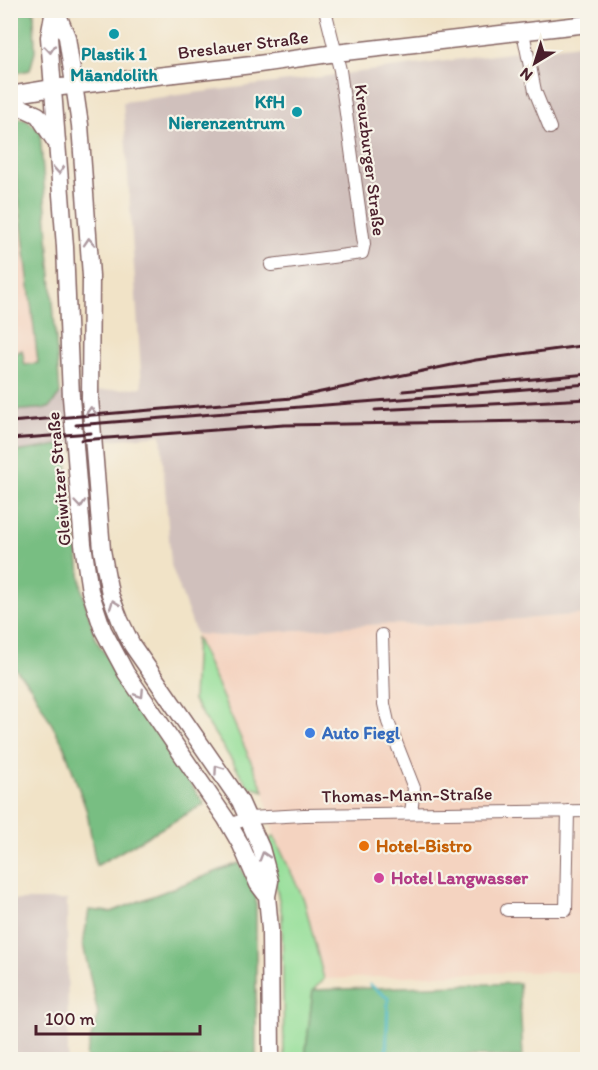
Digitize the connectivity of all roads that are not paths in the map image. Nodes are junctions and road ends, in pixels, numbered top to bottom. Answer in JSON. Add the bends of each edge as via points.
{"nodes":[{"id":1,"x":55,"y":10,"type":"edge"},
{"id":2,"x":325,"y":10,"type":"edge"},
{"id":3,"x":588,"y":24,"type":"edge"},
{"id":4,"x":523,"y":32,"type":"junction"},
{"id":5,"x":336,"y":53,"type":"junction"},
{"id":6,"x":75,"y":85,"type":"junction"},
{"id":7,"x":53,"y":88,"type":"junction"},
{"id":8,"x":10,"y":95,"type":"edge"},
{"id":9,"x":10,"y":102,"type":"edge"},
{"id":10,"x":550,"y":128,"type":"dead end"},
{"id":11,"x":57,"y":144,"type":"junction"},
{"id":12,"x":271,"y":265,"type":"dead end"},
{"id":13,"x":382,"y":635,"type":"dead end"},
{"id":14,"x":568,"y":811,"type":"junction"},
{"id":15,"x":588,"y":811,"type":"edge"},
{"id":16,"x":411,"y":813,"type":"junction"},
{"id":17,"x":249,"y":818,"type":"junction"},
{"id":18,"x":229,"y":825,"type":"junction"},
{"id":19,"x":267,"y":896,"type":"junction"},
{"id":20,"x":507,"y":910,"type":"dead end"},
{"id":21,"x":271,"y":1059,"type":"edge"}],
"edges":[{"from":1,"to":6,"type":"main road","name":"Gleiwitzer Straße","via":[[67,37]]},
{"from":1,"to":7,"type":"main road","name":"Gleiwitzer Straße","one_way":true,"via":[[49,37]]},
{"from":2,"to":5,"type":"street"},
{"from":3,"to":4,"type":"main road","name":"Breslauer Straße"},
{"from":4,"to":5,"type":"main road","name":"Breslauer Straße"},
{"from":4,"to":10,"type":"street","via":[[535,91]]},
{"from":5,"to":6,"type":"main road","name":"Breslauer Straße"},
{"from":5,"to":12,"type":"street","name":"Kreuzburger Straße","via":[[364,244],[362,253]]},
{"from":6,"to":7,"type":"main road","name":"Breslauer Straße"},
{"from":17,"to":6,"type":"main road","name":"Gleiwitzer Straße","one_way":true,"via":[[132,645],[108,586],[91,411],[91,276]]},
{"from":7,"to":8,"type":"main road","name":"Breslauer Straße"},
{"from":7,"to":11,"type":"main road","name":"Gleiwitzer Straße"},
{"from":9,"to":11,"type":"main road","via":[[38,115]]},
{"from":11,"to":18,"type":"main road","name":"Gleiwitzer Straße","one_way":true,"via":[[71,397],[90,591],[103,630],[126,673]]},
{"from":13,"to":16,"type":"street","via":[[384,704],[414,788]]},
{"from":14,"to":15,"type":"street","name":"Thomas-Mann-Straße"},
{"from":14,"to":16,"type":"street","name":"Thomas-Mann-Straße"},
{"from":14,"to":20,"type":"street","via":[[566,910]]},
{"from":16,"to":17,"type":"street","name":"Thomas-Mann-Straße"},
{"from":17,"to":18,"type":"street","name":"Thomas-Mann-Straße"},
{"from":19,"to":17,"type":"main road","name":"Gleiwitzer Straße","one_way":true,"via":[[269,874]]},
{"from":18,"to":19,"type":"main road","name":"Gleiwitzer Straße"},
{"from":19,"to":21,"type":"main road","name":"Gleiwitzer Straße"}]}
